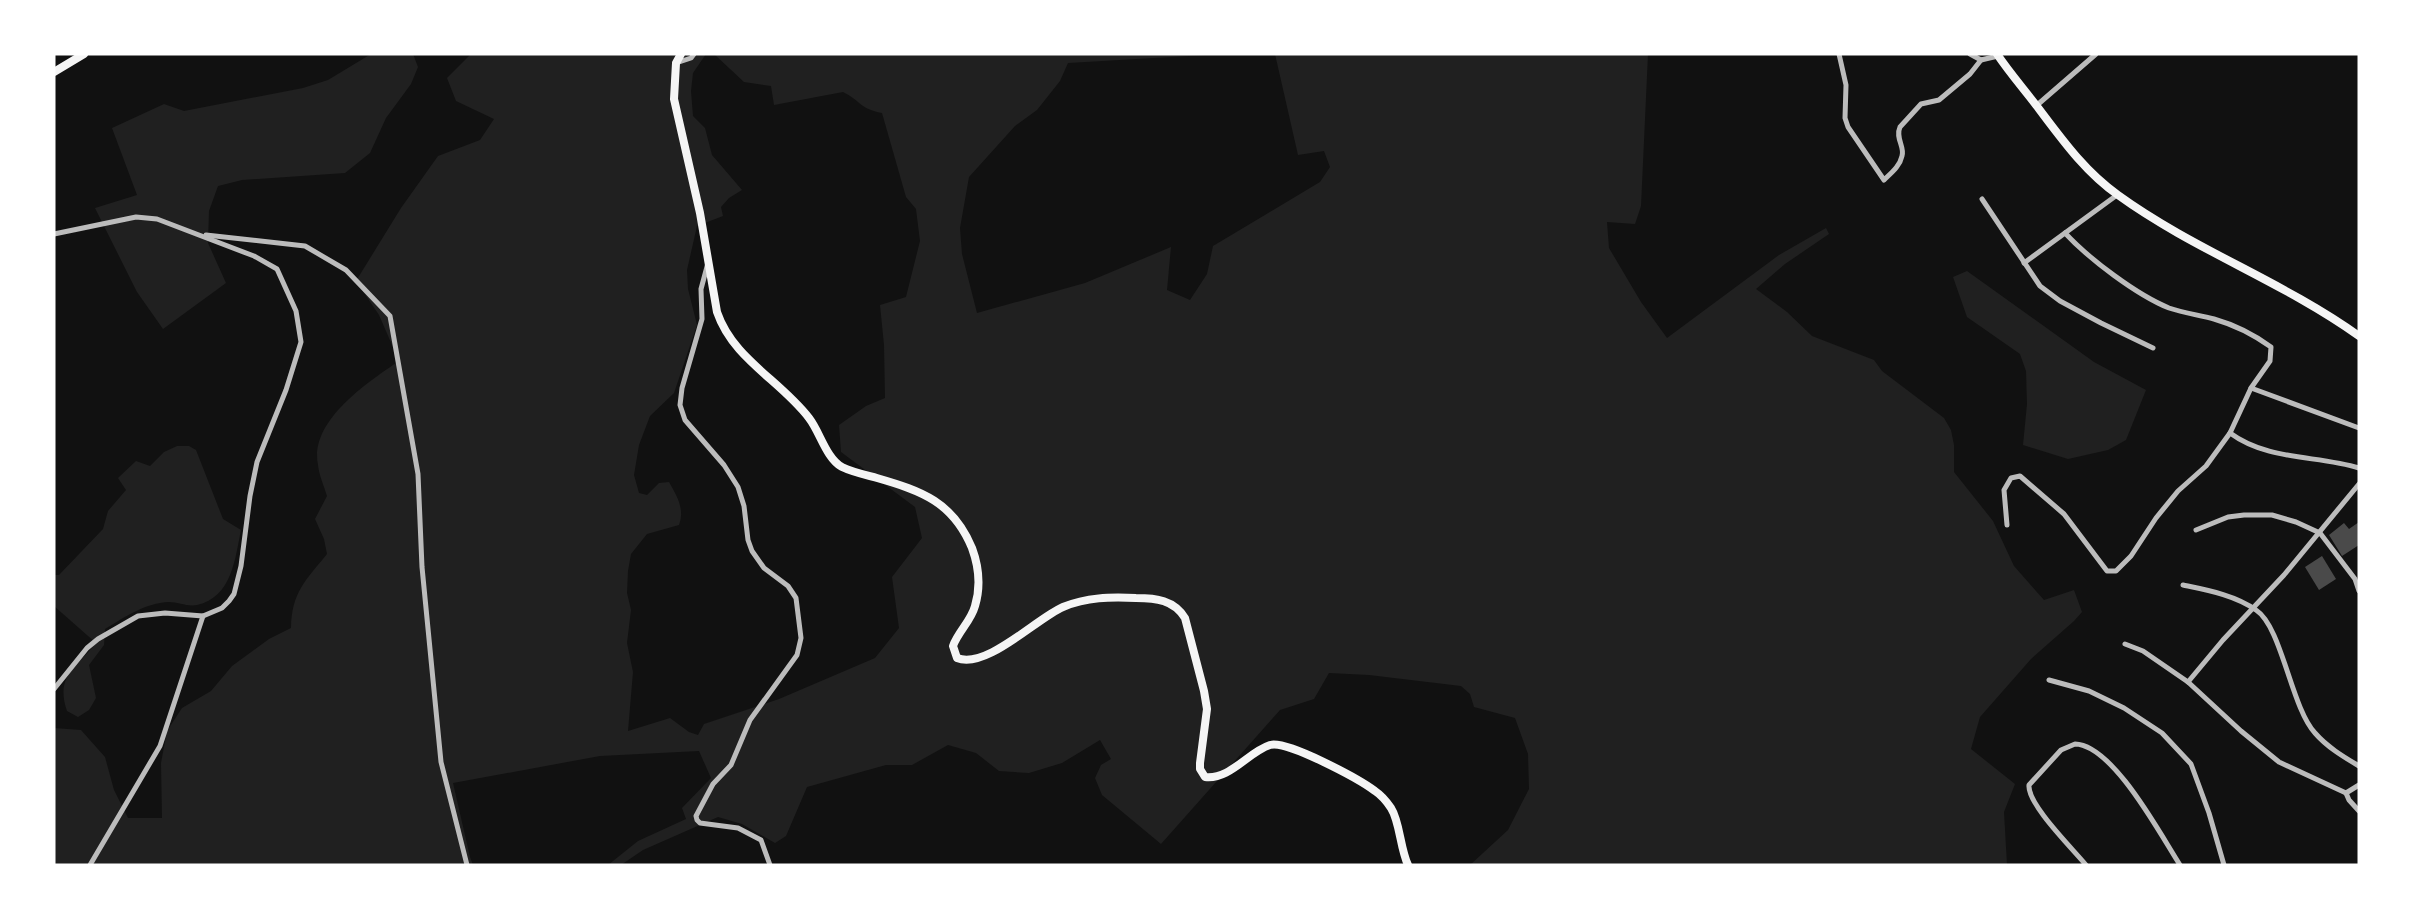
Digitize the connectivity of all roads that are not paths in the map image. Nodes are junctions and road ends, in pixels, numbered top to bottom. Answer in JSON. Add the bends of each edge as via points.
{"nodes":[{"id":1,"x":84,"y":54,"type":"edge"},
{"id":2,"x":681,"y":54,"type":"edge"},
{"id":3,"x":694,"y":54,"type":"edge"},
{"id":4,"x":1839,"y":54,"type":"edge"},
{"id":5,"x":1970,"y":54,"type":"edge"},
{"id":6,"x":2096,"y":54,"type":"edge"},
{"id":7,"x":1998,"y":55,"type":"edge"},
{"id":8,"x":1981,"y":60,"type":"junction"},
{"id":9,"x":676,"y":63,"type":"junction"},
{"id":10,"x":54,"y":72,"type":"edge"},
{"id":11,"x":2037,"y":106,"type":"junction"},
{"id":12,"x":2117,"y":195,"type":"junction"},
{"id":13,"x":1982,"y":199,"type":"dead end"},
{"id":14,"x":2065,"y":233,"type":"junction"},
{"id":15,"x":54,"y":234,"type":"edge"},
{"id":16,"x":195,"y":234,"type":"junction"},
{"id":17,"x":709,"y":261,"type":"junction"},
{"id":18,"x":2024,"y":263,"type":"junction"},
{"id":19,"x":2359,"y":336,"type":"edge"},
{"id":20,"x":2153,"y":348,"type":"dead end"},
{"id":21,"x":2251,"y":388,"type":"junction"},
{"id":22,"x":2359,"y":428,"type":"edge"},
{"id":23,"x":2230,"y":433,"type":"junction"},
{"id":24,"x":2359,"y":468,"type":"edge"},
{"id":25,"x":2359,"y":484,"type":"edge"},
{"id":26,"x":2007,"y":525,"type":"dead end"},
{"id":27,"x":2196,"y":530,"type":"dead end"},
{"id":28,"x":2320,"y":532,"type":"junction"},
{"id":29,"x":2182,"y":585,"type":"dead end"},
{"id":30,"x":2359,"y":591,"type":"edge"},
{"id":31,"x":2254,"y":608,"type":"junction"},
{"id":32,"x":202,"y":616,"type":"junction"},
{"id":33,"x":2125,"y":644,"type":"dead end"},
{"id":34,"x":2049,"y":680,"type":"dead end"},
{"id":35,"x":2188,"y":682,"type":"junction"},
{"id":36,"x":54,"y":689,"type":"edge"},
{"id":37,"x":2359,"y":766,"type":"edge"},
{"id":38,"x":2359,"y":785,"type":"edge"},
{"id":39,"x":2346,"y":793,"type":"junction"},
{"id":40,"x":2359,"y":811,"type":"edge"},
{"id":41,"x":90,"y":865,"type":"edge"},
{"id":42,"x":467,"y":865,"type":"edge"},
{"id":43,"x":770,"y":865,"type":"edge"},
{"id":44,"x":1408,"y":865,"type":"edge"},
{"id":45,"x":2086,"y":865,"type":"edge"},
{"id":46,"x":2180,"y":865,"type":"edge"},
{"id":47,"x":2224,"y":865,"type":"edge"}],
"edges":[{"from":1,"to":10,"type":"main road"},
{"from":2,"to":9,"type":"main road"},
{"from":3,"to":9,"type":"street"},
{"from":4,"to":8,"type":"street","via":[[1846,85],[1848,127],[1884,180],[1899,165],[1903,154],[1899,128],[1921,104],[1938,100]]},
{"from":5,"to":8,"type":"street"},
{"from":6,"to":11,"type":"street"},
{"from":7,"to":8,"type":"street"},
{"from":7,"to":11,"type":"main road"},
{"from":9,"to":17,"type":"main road","via":[[674,99]]},
{"from":11,"to":12,"type":"main road","via":[[2081,164]]},
{"from":12,"to":14,"type":"street"},
{"from":12,"to":19,"type":"main road"},
{"from":13,"to":18,"type":"street"},
{"from":14,"to":18,"type":"street"},
{"from":14,"to":21,"type":"street","via":[[2110,272],[2167,307],[2235,326],[2271,346],[2270,361]]},
{"from":15,"to":16,"type":"street","via":[[136,217],[157,219]]},
{"from":16,"to":32,"type":"street","via":[[277,269],[296,311],[301,342],[257,462],[234,594],[222,608]]},
{"from":16,"to":42,"type":"street","via":[[305,246],[346,270],[390,316],[418,474],[422,567],[441,762]]},
{"from":17,"to":43,"type":"street","via":[[701,289],[702,319],[680,405],[685,420],[738,487],[753,550],[764,568],[788,586],[796,598],[801,638],[797,655],[750,720],[731,765],[713,784],[696,816],[700,823],[738,828],[761,840]]},
{"from":17,"to":44,"type":"main road","via":[[717,312],[727,335],[743,355],[793,399],[836,462],[846,469],[924,495],[954,516],[966,535],[977,561],[979,589],[969,621],[952,646],[957,658],[969,660],[987,654],[1046,616],[1079,601],[1156,598],[1169,603],[1185,618],[1204,691],[1207,710],[1200,763],[1205,777],[1217,777],[1267,746],[1290,747],[1376,791],[1395,815]]},
{"from":18,"to":20,"type":"street","via":[[2040,286],[2060,301]]},
{"from":21,"to":22,"type":"street"},
{"from":21,"to":23,"type":"street"},
{"from":23,"to":24,"type":"street","via":[[2288,456]]},
{"from":23,"to":26,"type":"street","via":[[2206,466],[2178,491],[2116,571],[2107,571],[2064,514],[2020,476],[2011,478],[2004,490]]},
{"from":25,"to":28,"type":"street"},
{"from":27,"to":28,"type":"street","via":[[2228,517],[2272,515]]},
{"from":28,"to":30,"type":"street","via":[[2355,579]]},
{"from":28,"to":31,"type":"street"},
{"from":29,"to":31,"type":"street","via":[[2221,594]]},
{"from":31,"to":35,"type":"street"},
{"from":31,"to":37,"type":"street","via":[[2265,618],[2276,640],[2314,733]]},
{"from":32,"to":36,"type":"street","via":[[138,616],[87,648]]},
{"from":32,"to":41,"type":"street","via":[[160,746]]},
{"from":33,"to":35,"type":"street","via":[[2143,651]]},
{"from":34,"to":47,"type":"street","via":[[2089,691],[2162,733],[2191,764]]},
{"from":35,"to":39,"type":"street","via":[[2279,762]]},
{"from":38,"to":39,"type":"street"},
{"from":39,"to":40,"type":"street"},
{"from":45,"to":46,"type":"street","via":[[2028,791],[2061,750],[2074,744],[2094,749],[2109,763],[2137,797]]}]}
